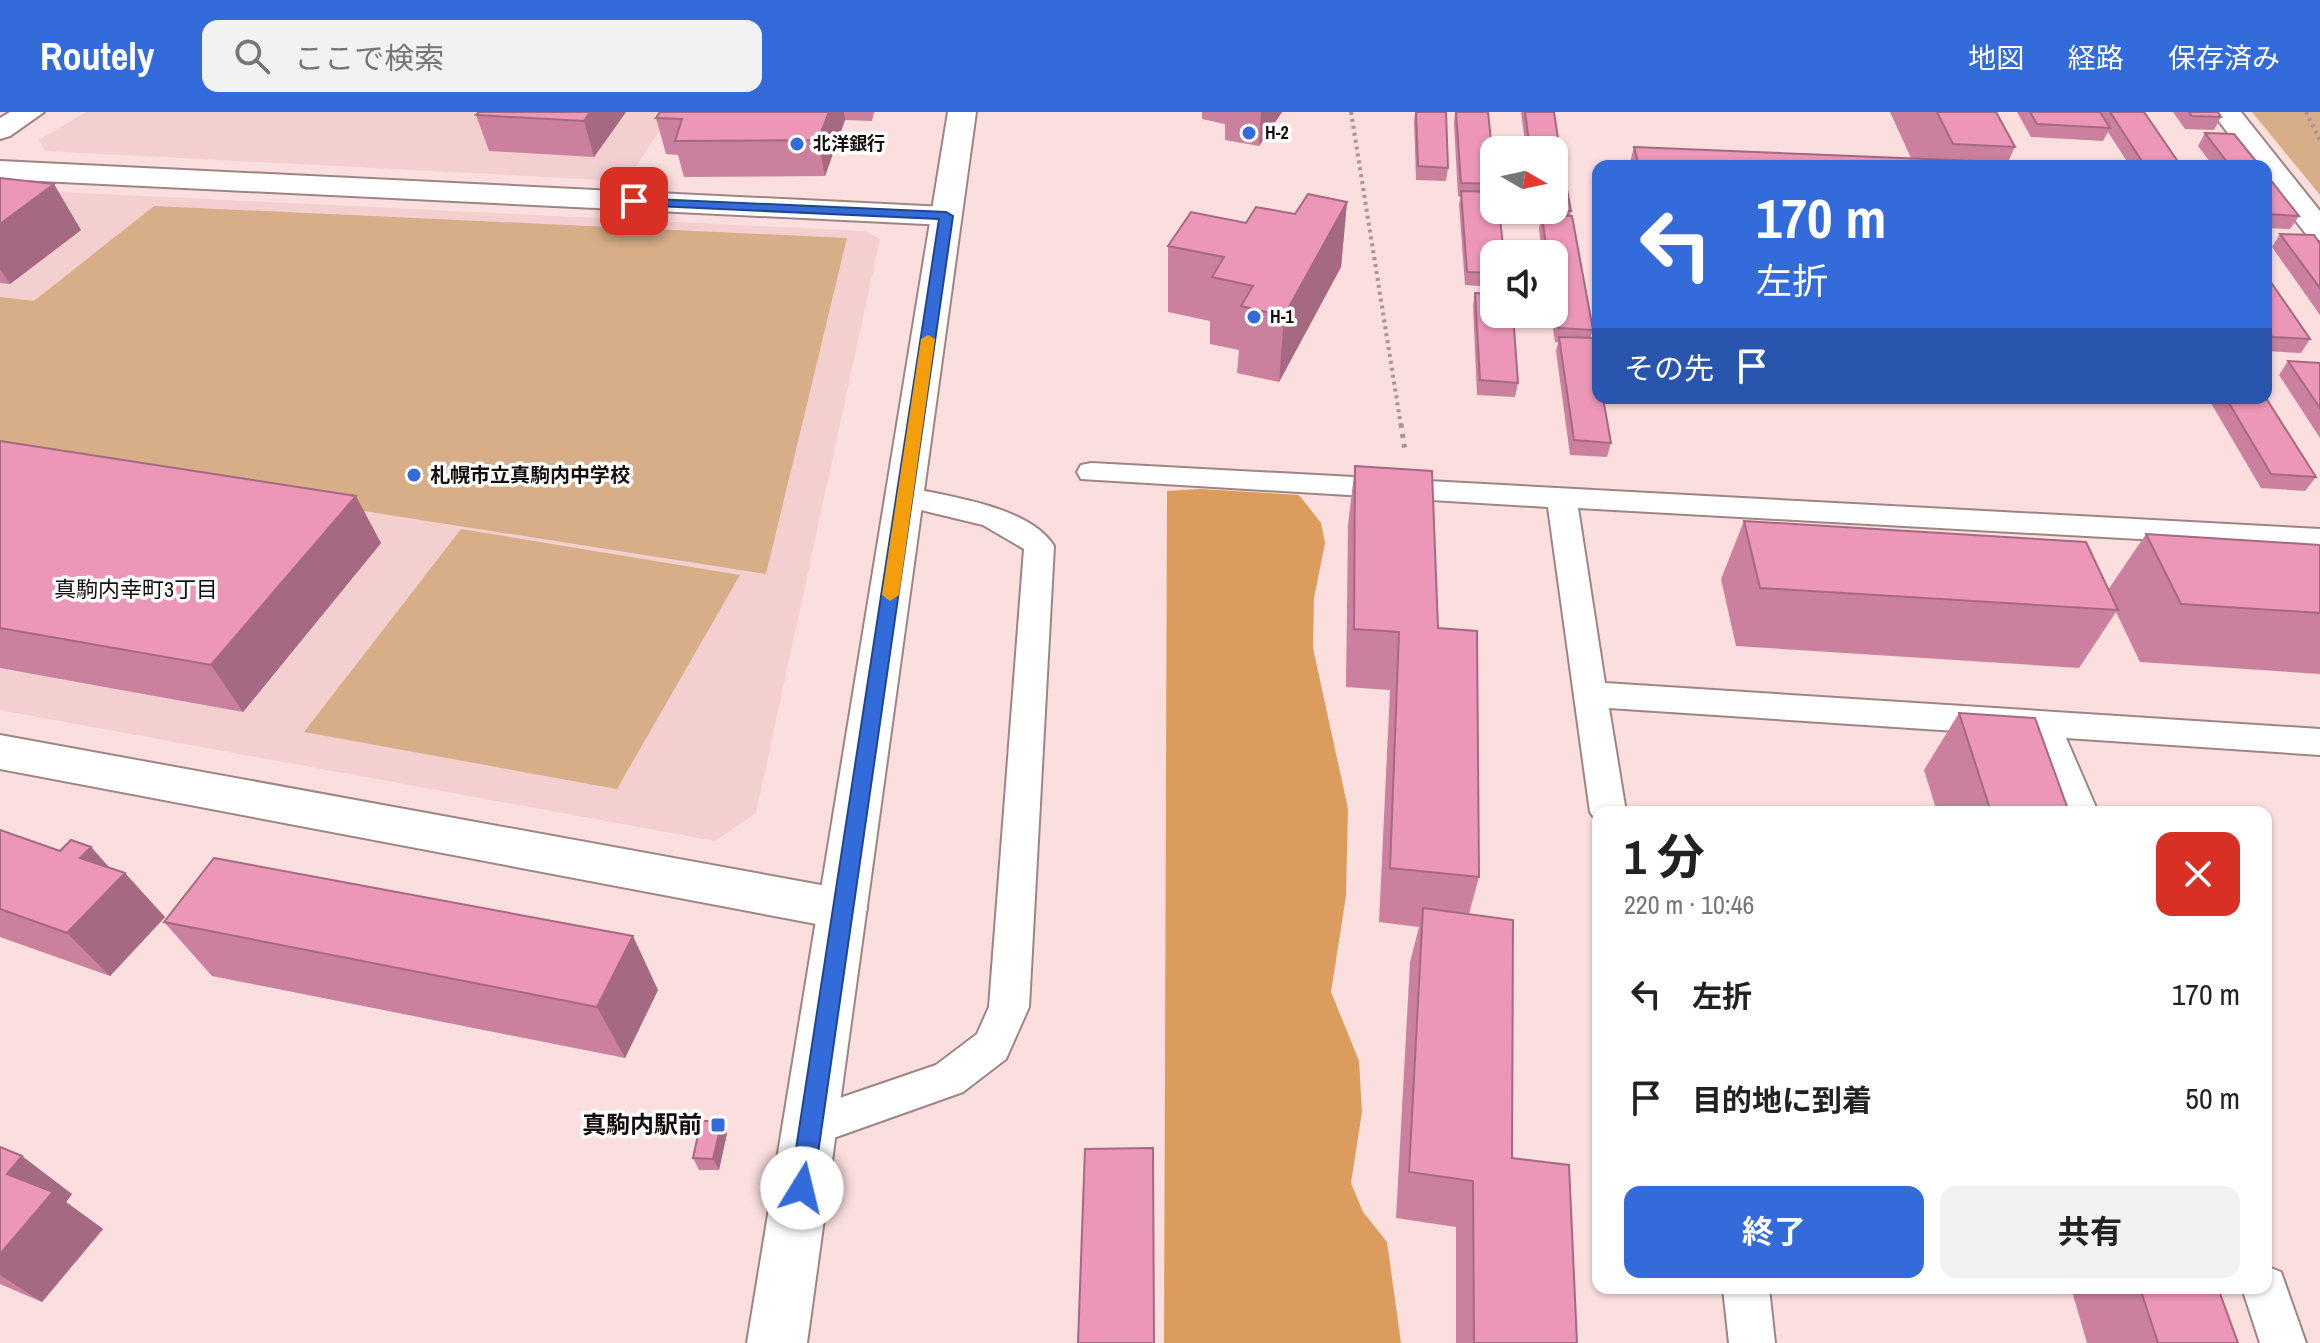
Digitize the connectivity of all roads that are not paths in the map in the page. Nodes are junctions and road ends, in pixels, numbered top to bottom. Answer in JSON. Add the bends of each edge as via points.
{"nodes":[{"id":1,"x":30,"y":112,"type":"edge"},
{"id":2,"x":962,"y":112,"type":"edge"},
{"id":3,"x":2226,"y":112,"type":"edge"},
{"id":4,"x":0,"y":130,"type":"edge"},
{"id":5,"x":2264,"y":160,"type":"edge"},
{"id":6,"x":0,"y":170,"type":"edge"},
{"id":7,"x":2272,"y":170,"type":"edge"},
{"id":8,"x":946,"y":216,"type":"junction"},
{"id":9,"x":2320,"y":231,"type":"edge"},
{"id":10,"x":1091,"y":472,"type":"dead end"},
{"id":11,"x":1561,"y":495,"type":"junction"},
{"id":12,"x":906,"y":497,"type":"junction"},
{"id":13,"x":2320,"y":539,"type":"edge"},
{"id":14,"x":1591,"y":694,"type":"junction"},
{"id":15,"x":2044,"y":726,"type":"junction"},
{"id":16,"x":2320,"y":742,"type":"edge"},
{"id":17,"x":0,"y":752,"type":"edge"},
{"id":18,"x":1607,"y":806,"type":"edge"},
{"id":19,"x":2077,"y":806,"type":"edge"},
{"id":20,"x":843,"y":909,"type":"junction"},
{"id":21,"x":811,"y":1127,"type":"junction"},
{"id":22,"x":1747,"y":1294,"type":"edge"},
{"id":23,"x":2267,"y":1294,"type":"edge"},
{"id":24,"x":777,"y":1343,"type":"edge"},
{"id":25,"x":1752,"y":1343,"type":"edge"},
{"id":26,"x":2283,"y":1343,"type":"edge"}],
"edges":[{"from":1,"to":4,"type":"street"},
{"from":2,"to":8,"type":"street"},
{"from":3,"to":5,"type":"street"},
{"from":6,"to":8,"type":"street"},
{"from":7,"to":9,"type":"street"},
{"from":8,"to":12,"type":"street"},
{"from":10,"to":11,"type":"lane"},
{"from":11,"to":13,"type":"lane"},
{"from":11,"to":14,"type":"lane"},
{"from":12,"to":20,"type":"street"},
{"from":12,"to":21,"type":"lane","via":[[997,519],[1025,532],[1039,546],[1009,1007],[992,1046],[949,1079]]},
{"from":14,"to":15,"type":"lane"},
{"from":14,"to":18,"type":"lane"},
{"from":15,"to":16,"type":"lane"},
{"from":15,"to":19,"type":"lane"},
{"from":17,"to":20,"type":"street"},
{"from":20,"to":21,"type":"street"},
{"from":21,"to":24,"type":"street"},
{"from":22,"to":25,"type":"lane"},
{"from":23,"to":26,"type":"lane"}]}
